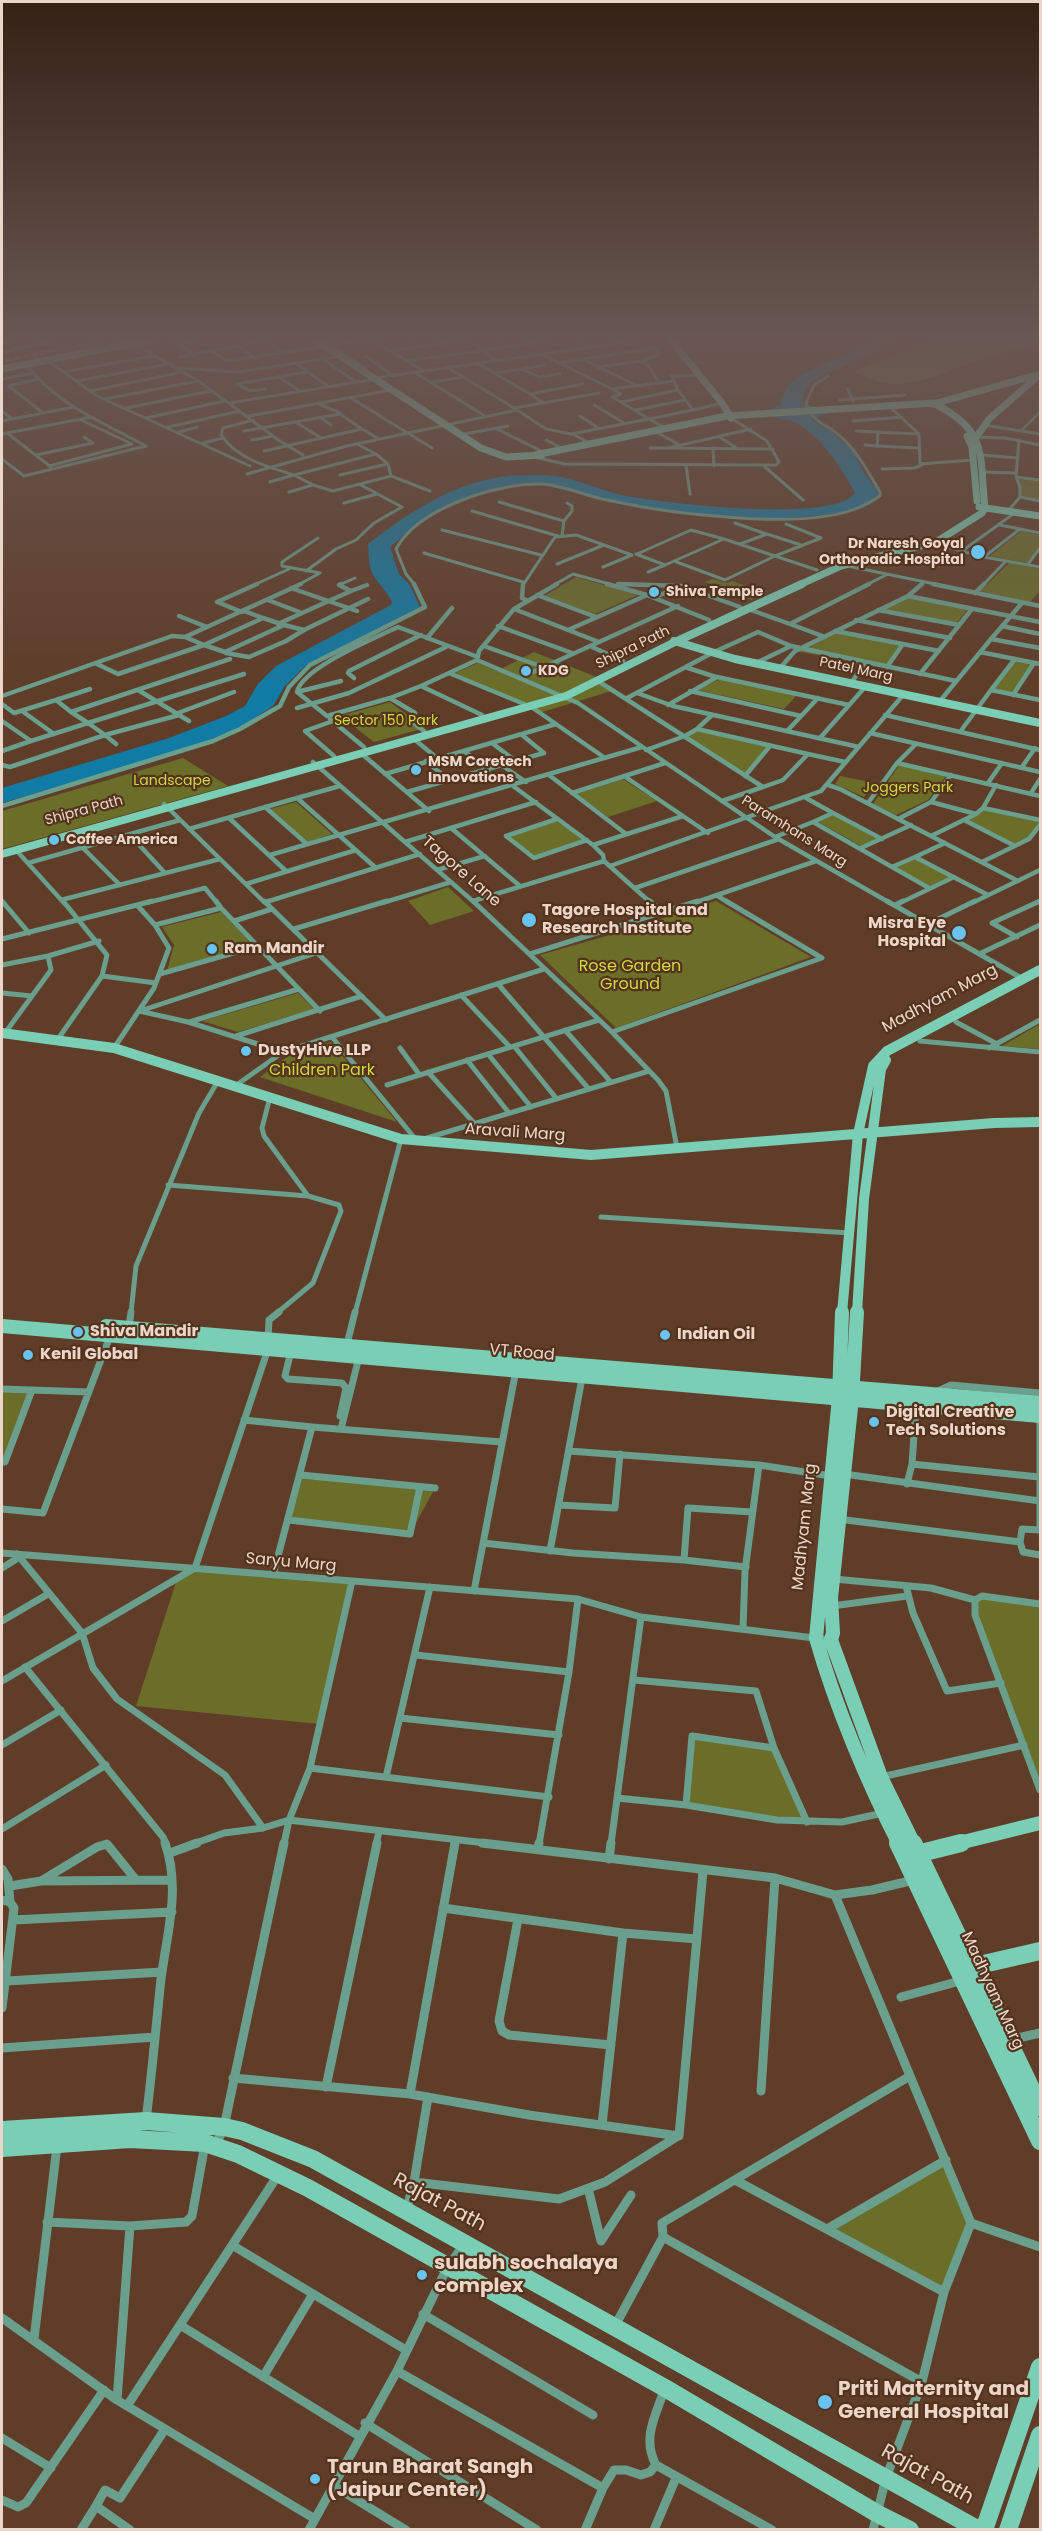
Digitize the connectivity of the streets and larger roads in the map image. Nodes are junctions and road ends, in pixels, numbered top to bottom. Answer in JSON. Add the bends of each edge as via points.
{"nodes":[{"id":1,"x":38,"y":457,"type":"edge"},
{"id":2,"x":83,"y":457,"type":"edge"},
{"id":3,"x":101,"y":457,"type":"edge"},
{"id":4,"x":232,"y":457,"type":"edge"},
{"id":5,"x":247,"y":457,"type":"edge"},
{"id":6,"x":297,"y":457,"type":"edge"},
{"id":7,"x":364,"y":457,"type":"edge"},
{"id":8,"x":379,"y":457,"type":"edge"},
{"id":9,"x":537,"y":457,"type":"edge"},
{"id":10,"x":714,"y":457,"type":"edge"},
{"id":11,"x":777,"y":457,"type":"edge"},
{"id":12,"x":859,"y":457,"type":"edge"},
{"id":13,"x":919,"y":457,"type":"edge"},
{"id":14,"x":981,"y":457,"type":"edge"},
{"id":15,"x":1007,"y":457,"type":"edge"},
{"id":16,"x":1018,"y":458,"type":"joint"},
{"id":17,"x":2,"y":459,"type":"edge"},
{"id":18,"x":972,"y":460,"type":"joint"},
{"id":19,"x":387,"y":464,"type":"junction"},
{"id":20,"x":686,"y":465,"type":"junction"},
{"id":21,"x":922,"y":465,"type":"junction"},
{"id":22,"x":49,"y":466,"type":"junction"},
{"id":23,"x":250,"y":466,"type":"dead end"},
{"id":24,"x":714,"y":466,"type":"junction"},
{"id":25,"x":268,"y":467,"type":"junction"},
{"id":26,"x":765,"y":467,"type":"junction"},
{"id":27,"x":53,"y":469,"type":"junction"},
{"id":28,"x":882,"y":469,"type":"dead end"},
{"id":29,"x":313,"y":470,"type":"junction"},
{"id":30,"x":982,"y":472,"type":"junction"},
{"id":31,"x":247,"y":474,"type":"dead end"},
{"id":32,"x":323,"y":474,"type":"dead end"},
{"id":33,"x":294,"y":475,"type":"junction"},
{"id":34,"x":340,"y":475,"type":"dead end"},
{"id":35,"x":1016,"y":475,"type":"junction"},
{"id":36,"x":391,"y":476,"type":"junction"},
{"id":37,"x":1041,"y":480,"type":"edge"},
{"id":38,"x":270,"y":482,"type":"dead end"},
{"id":39,"x":359,"y":484,"type":"junction"},
{"id":40,"x":314,"y":485,"type":"junction"},
{"id":41,"x":430,"y":490,"type":"dead end"},
{"id":42,"x":290,"y":492,"type":"dead end"},
{"id":43,"x":378,"y":494,"type":"junction"},
{"id":44,"x":690,"y":494,"type":"dead end"},
{"id":45,"x":1020,"y":497,"type":"junction"},
{"id":46,"x":803,"y":500,"type":"dead end"},
{"id":47,"x":1041,"y":501,"type":"edge"},
{"id":48,"x":499,"y":502,"type":"dead end"},
{"id":49,"x":344,"y":503,"type":"dead end"},
{"id":50,"x":567,"y":503,"type":"dead end"},
{"id":51,"x":982,"y":507,"type":"junction"},
{"id":52,"x":472,"y":511,"type":"dead end"},
{"id":53,"x":1012,"y":511,"type":"junction"},
{"id":54,"x":1041,"y":516,"type":"edge"},
{"id":55,"x":564,"y":520,"type":"junction"},
{"id":56,"x":735,"y":523,"type":"dead end"},
{"id":57,"x":786,"y":524,"type":"dead end"},
{"id":58,"x":1000,"y":525,"type":"junction"},
{"id":59,"x":1020,"y":529,"type":"junction"},
{"id":60,"x":442,"y":530,"type":"dead end"},
{"id":61,"x":1041,"y":533,"type":"edge"},
{"id":62,"x":767,"y":534,"type":"junction"},
{"id":63,"x":560,"y":536,"type":"junction"},
{"id":64,"x":318,"y":538,"type":"dead end"},
{"id":65,"x":724,"y":539,"type":"junction"},
{"id":66,"x":928,"y":542,"type":"junction"},
{"id":67,"x":740,"y":544,"type":"junction"},
{"id":68,"x":604,"y":545,"type":"junction"},
{"id":69,"x":802,"y":545,"type":"junction"},
{"id":70,"x":1041,"y":548,"type":"edge"},
{"id":71,"x":962,"y":551,"type":"junction"},
{"id":72,"x":424,"y":553,"type":"dead end"},
{"id":73,"x":634,"y":554,"type":"junction"},
{"id":74,"x":541,"y":555,"type":"junction"},
{"id":75,"x":775,"y":556,"type":"junction"},
{"id":76,"x":984,"y":556,"type":"junction"},
{"id":77,"x":674,"y":561,"type":"junction"},
{"id":78,"x":1006,"y":561,"type":"junction"},
{"id":79,"x":557,"y":564,"type":"dead end"},
{"id":80,"x":837,"y":564,"type":"junction"},
{"id":81,"x":1028,"y":564,"type":"junction"},
{"id":82,"x":665,"y":565,"type":"junction"},
{"id":83,"x":603,"y":567,"type":"dead end"},
{"id":84,"x":1041,"y":567,"type":"edge"},
{"id":85,"x":289,"y":569,"type":"junction"},
{"id":86,"x":817,"y":570,"type":"junction"},
{"id":87,"x":306,"y":571,"type":"junction"},
{"id":88,"x":648,"y":572,"type":"dead end"},
{"id":89,"x":888,"y":574,"type":"junction"},
{"id":90,"x":355,"y":578,"type":"dead end"},
{"id":91,"x":523,"y":582,"type":"junction"},
{"id":92,"x":924,"y":582,"type":"junction"},
{"id":93,"x":611,"y":584,"type":"junction"},
{"id":94,"x":366,"y":585,"type":"dead end"},
{"id":95,"x":682,"y":586,"type":"junction"},
{"id":96,"x":291,"y":588,"type":"junction"},
{"id":97,"x":351,"y":591,"type":"junction"},
{"id":98,"x":975,"y":593,"type":"junction"},
{"id":99,"x":537,"y":595,"type":"junction"},
{"id":100,"x":647,"y":595,"type":"junction"},
{"id":101,"x":908,"y":596,"type":"junction"},
{"id":102,"x":655,"y":598,"type":"junction"},
{"id":103,"x":368,"y":599,"type":"dead end"},
{"id":104,"x":268,"y":600,"type":"junction"},
{"id":105,"x":329,"y":601,"type":"junction"},
{"id":106,"x":528,"y":601,"type":"junction"},
{"id":107,"x":1022,"y":603,"type":"junction"},
{"id":108,"x":678,"y":606,"type":"junction"},
{"id":109,"x":1041,"y":606,"type":"edge"},
{"id":110,"x":349,"y":608,"type":"junction"},
{"id":111,"x":452,"y":608,"type":"dead end"},
{"id":112,"x":744,"y":608,"type":"junction"},
{"id":113,"x":514,"y":609,"type":"junction"},
{"id":114,"x":972,"y":609,"type":"junction"},
{"id":115,"x":878,"y":610,"type":"junction"},
{"id":116,"x":357,"y":611,"type":"dead end"},
{"id":117,"x":243,"y":612,"type":"junction"},
{"id":118,"x":302,"y":613,"type":"junction"},
{"id":119,"x":179,"y":616,"type":"dead end"},
{"id":120,"x":1011,"y":616,"type":"junction"},
{"id":121,"x":596,"y":617,"type":"junction"},
{"id":122,"x":263,"y":618,"type":"junction"},
{"id":123,"x":709,"y":620,"type":"junction"},
{"id":124,"x":855,"y":620,"type":"junction"},
{"id":125,"x":1041,"y":622,"type":"edge"},
{"id":126,"x":278,"y":624,"type":"junction"},
{"id":127,"x":790,"y":624,"type":"junction"},
{"id":128,"x":284,"y":625,"type":"junction"},
{"id":129,"x":498,"y":626,"type":"junction"},
{"id":130,"x":959,"y":626,"type":"junction"},
{"id":131,"x":1002,"y":626,"type":"junction"},
{"id":132,"x":208,"y":627,"type":"junction"},
{"id":133,"x":304,"y":630,"type":"junction"},
{"id":134,"x":568,"y":630,"type":"junction"},
{"id":135,"x":835,"y":631,"type":"junction"},
{"id":136,"x":1041,"y":634,"type":"edge"},
{"id":137,"x":421,"y":635,"type":"junction"},
{"id":138,"x":185,"y":637,"type":"junction"},
{"id":139,"x":427,"y":638,"type":"junction"},
{"id":140,"x":825,"y":638,"type":"junction"},
{"id":141,"x":950,"y":638,"type":"junction"},
{"id":142,"x":991,"y":639,"type":"junction"},
{"id":143,"x":671,"y":640,"type":"junction"},
{"id":144,"x":599,"y":642,"type":"junction"},
{"id":145,"x":903,"y":644,"type":"junction"},
{"id":146,"x":204,"y":645,"type":"junction"},
{"id":147,"x":484,"y":646,"type":"junction"},
{"id":148,"x":591,"y":646,"type":"junction"},
{"id":149,"x":790,"y":646,"type":"junction"},
{"id":150,"x":446,"y":647,"type":"junction"},
{"id":151,"x":1041,"y":648,"type":"edge"},
{"id":152,"x":799,"y":649,"type":"junction"},
{"id":153,"x":939,"y":651,"type":"junction"},
{"id":154,"x":225,"y":652,"type":"junction"},
{"id":155,"x":714,"y":652,"type":"junction"},
{"id":156,"x":980,"y":652,"type":"junction"},
{"id":157,"x":572,"y":653,"type":"junction"},
{"id":158,"x":230,"y":659,"type":"dead end"},
{"id":159,"x":477,"y":659,"type":"junction"},
{"id":160,"x":1015,"y":659,"type":"junction"},
{"id":161,"x":623,"y":661,"type":"junction"},
{"id":162,"x":97,"y":663,"type":"junction"},
{"id":163,"x":755,"y":663,"type":"junction"},
{"id":164,"x":865,"y":663,"type":"junction"},
{"id":165,"x":1034,"y":663,"type":"junction"},
{"id":166,"x":1041,"y":664,"type":"edge"},
{"id":167,"x":543,"y":667,"type":"junction"},
{"id":168,"x":887,"y":667,"type":"junction"},
{"id":169,"x":688,"y":668,"type":"junction"},
{"id":170,"x":780,"y":668,"type":"junction"},
{"id":171,"x":449,"y":673,"type":"junction"},
{"id":172,"x":244,"y":674,"type":"dead end"},
{"id":173,"x":920,"y":674,"type":"junction"},
{"id":174,"x":717,"y":677,"type":"junction"},
{"id":175,"x":354,"y":678,"type":"dead end"},
{"id":176,"x":520,"y":678,"type":"junction"},
{"id":177,"x":341,"y":681,"type":"dead end"},
{"id":178,"x":598,"y":681,"type":"junction"},
{"id":179,"x":956,"y":681,"type":"junction"},
{"id":180,"x":851,"y":683,"type":"junction"},
{"id":181,"x":421,"y":686,"type":"junction"},
{"id":182,"x":866,"y":686,"type":"junction"},
{"id":183,"x":90,"y":689,"type":"dead end"},
{"id":184,"x":138,"y":690,"type":"junction"},
{"id":185,"x":991,"y":690,"type":"junction"},
{"id":186,"x":689,"y":691,"type":"junction"},
{"id":187,"x":234,"y":692,"type":"dead end"},
{"id":188,"x":297,"y":692,"type":"junction"},
{"id":189,"x":638,"y":693,"type":"junction"},
{"id":190,"x":904,"y":694,"type":"junction"},
{"id":191,"x":562,"y":695,"type":"junction"},
{"id":192,"x":1013,"y":695,"type":"junction"},
{"id":193,"x":2,"y":696,"type":"edge"},
{"id":194,"x":390,"y":698,"type":"junction"},
{"id":195,"x":627,"y":698,"type":"junction"},
{"id":196,"x":818,"y":698,"type":"junction"},
{"id":197,"x":56,"y":700,"type":"junction"},
{"id":198,"x":1041,"y":700,"type":"edge"},
{"id":199,"x":940,"y":701,"type":"junction"},
{"id":200,"x":159,"y":702,"type":"junction"},
{"id":201,"x":314,"y":703,"type":"junction"},
{"id":202,"x":2,"y":705,"type":"edge"},
{"id":203,"x":527,"y":705,"type":"junction"},
{"id":204,"x":668,"y":705,"type":"junction"},
{"id":205,"x":849,"y":705,"type":"junction"},
{"id":206,"x":297,"y":708,"type":"dead end"},
{"id":207,"x":978,"y":710,"type":"junction"},
{"id":208,"x":22,"y":711,"type":"junction"},
{"id":209,"x":71,"y":712,"type":"junction"},
{"id":210,"x":14,"y":714,"type":"junction"},
{"id":211,"x":179,"y":714,"type":"junction"},
{"id":212,"x":482,"y":715,"type":"junction"},
{"id":213,"x":712,"y":715,"type":"junction"},
{"id":214,"x":885,"y":715,"type":"junction"},
{"id":215,"x":327,"y":716,"type":"junction"},
{"id":216,"x":801,"y":716,"type":"junction"},
{"id":217,"x":2,"y":719,"type":"edge"},
{"id":218,"x":189,"y":721,"type":"dead end"},
{"id":219,"x":333,"y":721,"type":"junction"},
{"id":220,"x":88,"y":723,"type":"junction"},
{"id":221,"x":1041,"y":723,"type":"edge"},
{"id":222,"x":556,"y":724,"type":"junction"},
{"id":223,"x":697,"y":729,"type":"junction"},
{"id":224,"x":424,"y":731,"type":"junction"},
{"id":225,"x":787,"y":731,"type":"junction"},
{"id":226,"x":960,"y":732,"type":"junction"},
{"id":227,"x":870,"y":733,"type":"junction"},
{"id":228,"x":54,"y":734,"type":"junction"},
{"id":229,"x":105,"y":735,"type":"junction"},
{"id":230,"x":522,"y":735,"type":"junction"},
{"id":231,"x":685,"y":736,"type":"junction"},
{"id":232,"x":820,"y":738,"type":"junction"},
{"id":233,"x":414,"y":739,"type":"junction"},
{"id":234,"x":31,"y":741,"type":"junction"},
{"id":235,"x":492,"y":743,"type":"junction"},
{"id":236,"x":116,"y":744,"type":"dead end"},
{"id":237,"x":916,"y":744,"type":"junction"},
{"id":238,"x":770,"y":746,"type":"junction"},
{"id":239,"x":859,"y":747,"type":"junction"},
{"id":240,"x":644,"y":748,"type":"junction"},
{"id":241,"x":1038,"y":749,"type":"edge"},
{"id":242,"x":363,"y":751,"type":"junction"},
{"id":243,"x":464,"y":751,"type":"junction"},
{"id":244,"x":2,"y":752,"type":"edge"},
{"id":245,"x":808,"y":754,"type":"junction"},
{"id":246,"x":334,"y":756,"type":"junction"},
{"id":247,"x":436,"y":758,"type":"junction"},
{"id":248,"x":605,"y":758,"type":"junction"},
{"id":249,"x":426,"y":761,"type":"junction"},
{"id":250,"x":517,"y":762,"type":"junction"},
{"id":251,"x":845,"y":762,"type":"junction"},
{"id":252,"x":665,"y":763,"type":"junction"},
{"id":253,"x":897,"y":763,"type":"junction"},
{"id":254,"x":1002,"y":763,"type":"junction"},
{"id":255,"x":316,"y":764,"type":"junction"},
{"id":256,"x":2,"y":765,"type":"edge"},
{"id":257,"x":503,"y":766,"type":"junction"},
{"id":258,"x":1022,"y":767,"type":"junction"},
{"id":259,"x":489,"y":770,"type":"junction"},
{"id":260,"x":1041,"y":772,"type":"edge"},
{"id":261,"x":385,"y":774,"type":"junction"},
{"id":262,"x":549,"y":775,"type":"junction"},
{"id":263,"x":951,"y":775,"type":"junction"},
{"id":264,"x":624,"y":776,"type":"junction"},
{"id":265,"x":745,"y":776,"type":"junction"},
{"id":266,"x":1041,"y":779,"type":"edge"},
{"id":267,"x":450,"y":781,"type":"junction"},
{"id":268,"x":526,"y":782,"type":"junction"},
{"id":269,"x":988,"y":783,"type":"junction"},
{"id":270,"x":828,"y":785,"type":"junction"},
{"id":271,"x":996,"y":785,"type":"junction"},
{"id":272,"x":1039,"y":785,"type":"edge"},
{"id":273,"x":340,"y":786,"type":"junction"},
{"id":274,"x":513,"y":786,"type":"junction"},
{"id":275,"x":763,"y":787,"type":"junction"},
{"id":276,"x":408,"y":792,"type":"junction"},
{"id":277,"x":572,"y":793,"type":"junction"},
{"id":278,"x":1031,"y":793,"type":"junction"},
{"id":279,"x":1041,"y":796,"type":"edge"},
{"id":280,"x":297,"y":798,"type":"junction"},
{"id":281,"x":806,"y":798,"type":"junction"},
{"id":282,"x":722,"y":801,"type":"junction"},
{"id":283,"x":536,"y":802,"type":"junction"},
{"id":284,"x":931,"y":802,"type":"junction"},
{"id":285,"x":868,"y":803,"type":"junction"},
{"id":286,"x":2,"y":806,"type":"edge"},
{"id":287,"x":166,"y":806,"type":"junction"},
{"id":288,"x":265,"y":807,"type":"junction"},
{"id":289,"x":983,"y":808,"type":"junction"},
{"id":290,"x":429,"y":810,"type":"junction"},
{"id":291,"x":833,"y":813,"type":"junction"},
{"id":292,"x":976,"y":814,"type":"junction"},
{"id":293,"x":683,"y":816,"type":"junction"},
{"id":294,"x":229,"y":818,"type":"junction"},
{"id":295,"x":557,"y":819,"type":"junction"},
{"id":296,"x":748,"y":819,"type":"junction"},
{"id":297,"x":898,"y":819,"type":"junction"},
{"id":298,"x":180,"y":820,"type":"junction"},
{"id":299,"x":964,"y":820,"type":"junction"},
{"id":300,"x":1041,"y":820,"type":"edge"},
{"id":301,"x":382,"y":822,"type":"junction"},
{"id":302,"x":813,"y":822,"type":"junction"},
{"id":303,"x":911,"y":825,"type":"junction"},
{"id":304,"x":1041,"y":825,"type":"edge"},
{"id":305,"x":451,"y":828,"type":"junction"},
{"id":306,"x":189,"y":829,"type":"junction"},
{"id":307,"x":708,"y":833,"type":"junction"},
{"id":308,"x":339,"y":834,"type":"junction"},
{"id":309,"x":626,"y":834,"type":"junction"},
{"id":310,"x":130,"y":835,"type":"junction"},
{"id":311,"x":931,"y":836,"type":"junction"},
{"id":312,"x":777,"y":838,"type":"junction"},
{"id":313,"x":882,"y":839,"type":"junction"},
{"id":314,"x":587,"y":840,"type":"junction"},
{"id":315,"x":405,"y":842,"type":"junction"},
{"id":316,"x":945,"y":843,"type":"junction"},
{"id":317,"x":307,"y":844,"type":"junction"},
{"id":318,"x":593,"y":844,"type":"junction"},
{"id":319,"x":1015,"y":846,"type":"junction"},
{"id":320,"x":2,"y":848,"type":"edge"},
{"id":321,"x":83,"y":848,"type":"junction"},
{"id":322,"x":861,"y":848,"type":"junction"},
{"id":323,"x":16,"y":850,"type":"junction"},
{"id":324,"x":356,"y":850,"type":"junction"},
{"id":325,"x":2,"y":854,"type":"edge"},
{"id":326,"x":420,"y":854,"type":"junction"},
{"id":327,"x":270,"y":855,"type":"junction"},
{"id":328,"x":485,"y":856,"type":"junction"},
{"id":329,"x":915,"y":857,"type":"junction"},
{"id":330,"x":220,"y":858,"type":"junction"},
{"id":331,"x":604,"y":861,"type":"junction"},
{"id":332,"x":816,"y":861,"type":"junction"},
{"id":333,"x":982,"y":862,"type":"junction"},
{"id":334,"x":28,"y":863,"type":"junction"},
{"id":335,"x":610,"y":866,"type":"junction"},
{"id":336,"x":892,"y":867,"type":"junction"},
{"id":337,"x":376,"y":868,"type":"junction"},
{"id":338,"x":437,"y":870,"type":"junction"},
{"id":339,"x":286,"y":871,"type":"junction"},
{"id":340,"x":1039,"y":872,"type":"edge"},
{"id":341,"x":165,"y":873,"type":"junction"},
{"id":342,"x":954,"y":877,"type":"junction"},
{"id":343,"x":1018,"y":881,"type":"junction"},
{"id":344,"x":452,"y":882,"type":"junction"},
{"id":345,"x":246,"y":884,"type":"junction"},
{"id":346,"x":120,"y":885,"type":"junction"},
{"id":347,"x":520,"y":886,"type":"junction"},
{"id":348,"x":635,"y":888,"type":"junction"},
{"id":349,"x":929,"y":888,"type":"junction"},
{"id":350,"x":988,"y":895,"type":"junction"},
{"id":351,"x":716,"y":896,"type":"junction"},
{"id":352,"x":62,"y":900,"type":"junction"},
{"id":353,"x":473,"y":901,"type":"junction"},
{"id":354,"x":1041,"y":901,"type":"edge"},
{"id":355,"x":2,"y":902,"type":"edge"},
{"id":356,"x":266,"y":902,"type":"junction"},
{"id":357,"x":137,"y":905,"type":"junction"},
{"id":358,"x":895,"y":905,"type":"junction"},
{"id":359,"x":221,"y":908,"type":"junction"},
{"id":360,"x":272,"y":909,"type":"junction"},
{"id":361,"x":663,"y":913,"type":"junction"},
{"id":362,"x":80,"y":920,"type":"junction"},
{"id":363,"x":234,"y":921,"type":"junction"},
{"id":364,"x":928,"y":924,"type":"junction"},
{"id":365,"x":155,"y":925,"type":"junction"},
{"id":366,"x":1041,"y":925,"type":"edge"},
{"id":367,"x":294,"y":929,"type":"junction"},
{"id":368,"x":29,"y":933,"type":"junction"},
{"id":369,"x":1017,"y":937,"type":"junction"},
{"id":370,"x":2,"y":939,"type":"edge"},
{"id":371,"x":99,"y":941,"type":"junction"},
{"id":372,"x":258,"y":945,"type":"junction"},
{"id":373,"x":316,"y":953,"type":"junction"},
{"id":374,"x":530,"y":954,"type":"junction"},
{"id":375,"x":979,"y":954,"type":"junction"},
{"id":376,"x":48,"y":956,"type":"junction"},
{"id":377,"x":2,"y":965,"type":"edge"},
{"id":378,"x":277,"y":965,"type":"junction"},
{"id":379,"x":544,"y":969,"type":"junction"},
{"id":380,"x":1041,"y":970,"type":"edge"},
{"id":381,"x":160,"y":975,"type":"junction"},
{"id":382,"x":102,"y":976,"type":"junction"},
{"id":383,"x":1041,"y":978,"type":"edge"},
{"id":384,"x":1024,"y":979,"type":"junction"},
{"id":385,"x":156,"y":983,"type":"junction"},
{"id":386,"x":498,"y":984,"type":"junction"},
{"id":387,"x":299,"y":988,"type":"junction"},
{"id":388,"x":2,"y":993,"type":"edge"},
{"id":389,"x":461,"y":995,"type":"junction"},
{"id":390,"x":32,"y":996,"type":"junction"},
{"id":391,"x":362,"y":996,"type":"junction"},
{"id":392,"x":139,"y":1011,"type":"junction"},
{"id":393,"x":320,"y":1011,"type":"junction"},
{"id":394,"x":386,"y":1020,"type":"junction"},
{"id":395,"x":599,"y":1020,"type":"junction"},
{"id":396,"x":1041,"y":1020,"type":"edge"},
{"id":397,"x":188,"y":1022,"type":"junction"},
{"id":398,"x":956,"y":1022,"type":"junction"},
{"id":399,"x":566,"y":1030,"type":"junction"},
{"id":400,"x":612,"y":1032,"type":"junction"},
{"id":401,"x":3,"y":1033,"type":"edge"},
{"id":402,"x":235,"y":1036,"type":"junction"},
{"id":403,"x":332,"y":1037,"type":"junction"},
{"id":404,"x":543,"y":1037,"type":"junction"},
{"id":405,"x":58,"y":1039,"type":"junction"},
{"id":406,"x":920,"y":1041,"type":"junction"},
{"id":407,"x":997,"y":1044,"type":"junction"},
{"id":408,"x":512,"y":1046,"type":"junction"},
{"id":409,"x":114,"y":1048,"type":"junction"},
{"id":410,"x":400,"y":1048,"type":"dead end"},
{"id":411,"x":988,"y":1049,"type":"junction"},
{"id":412,"x":283,"y":1052,"type":"junction"},
{"id":413,"x":1041,"y":1053,"type":"edge"},
{"id":414,"x":488,"y":1054,"type":"junction"},
{"id":415,"x":467,"y":1060,"type":"junction"},
{"id":416,"x":649,"y":1071,"type":"junction"},
{"id":417,"x":428,"y":1072,"type":"junction"},
{"id":418,"x":419,"y":1074,"type":"junction"},
{"id":419,"x":218,"y":1081,"type":"junction"},
{"id":420,"x":610,"y":1081,"type":"junction"},
{"id":421,"x":387,"y":1085,"type":"dead end"},
{"id":422,"x":235,"y":1086,"type":"junction"},
{"id":423,"x":588,"y":1088,"type":"junction"},
{"id":424,"x":270,"y":1097,"type":"junction"},
{"id":425,"x":556,"y":1098,"type":"junction"},
{"id":426,"x":531,"y":1107,"type":"junction"},
{"id":427,"x":508,"y":1113,"type":"junction"},
{"id":428,"x":1041,"y":1122,"type":"edge"},
{"id":429,"x":474,"y":1124,"type":"junction"},
{"id":430,"x":864,"y":1133,"type":"junction"},
{"id":431,"x":401,"y":1139,"type":"junction"},
{"id":432,"x":417,"y":1141,"type":"junction"},
{"id":433,"x":677,"y":1148,"type":"junction"},
{"id":434,"x":168,"y":1185,"type":"junction"},
{"id":435,"x":308,"y":1196,"type":"junction"},
{"id":436,"x":601,"y":1217,"type":"dead end"},
{"id":437,"x":850,"y":1233,"type":"junction"},
{"id":438,"x":2,"y":1318,"type":"edge"},
{"id":439,"x":2,"y":1326,"type":"edge"},
{"id":440,"x":129,"y":1328,"type":"junction"},
{"id":441,"x":111,"y":1335,"type":"junction"},
{"id":442,"x":268,"y":1343,"type":"junction"},
{"id":443,"x":346,"y":1345,"type":"junction"},
{"id":444,"x":291,"y":1350,"type":"junction"},
{"id":445,"x":359,"y":1356,"type":"junction"},
{"id":446,"x":516,"y":1369,"type":"junction"},
{"id":447,"x":582,"y":1375,"type":"junction"},
{"id":448,"x":656,"y":1377,"type":"junction"},
{"id":449,"x":2,"y":1389,"type":"edge"},
{"id":450,"x":32,"y":1390,"type":"junction"},
{"id":451,"x":89,"y":1392,"type":"junction"},
{"id":452,"x":846,"y":1392,"type":"junction"},
{"id":453,"x":1041,"y":1393,"type":"edge"},
{"id":454,"x":932,"y":1394,"type":"junction"},
{"id":455,"x":1041,"y":1402,"type":"edge"},
{"id":456,"x":916,"y":1405,"type":"junction"},
{"id":457,"x":1040,"y":1415,"type":"edge"},
{"id":458,"x":340,"y":1416,"type":"dead end"},
{"id":459,"x":244,"y":1420,"type":"junction"},
{"id":460,"x":312,"y":1427,"type":"junction"},
{"id":461,"x":342,"y":1429,"type":"junction"},
{"id":462,"x":502,"y":1442,"type":"junction"},
{"id":463,"x":569,"y":1451,"type":"junction"},
{"id":464,"x":620,"y":1454,"type":"junction"},
{"id":465,"x":2,"y":1462,"type":"edge"},
{"id":466,"x":912,"y":1464,"type":"junction"},
{"id":467,"x":759,"y":1465,"type":"junction"},
{"id":468,"x":301,"y":1475,"type":"junction"},
{"id":469,"x":837,"y":1475,"type":"junction"},
{"id":470,"x":1039,"y":1477,"type":"edge"},
{"id":471,"x":908,"y":1484,"type":"junction"},
{"id":472,"x":420,"y":1486,"type":"junction"},
{"id":473,"x":435,"y":1488,"type":"dead end"},
{"id":474,"x":1040,"y":1501,"type":"edge"},
{"id":475,"x":559,"y":1504,"type":"junction"},
{"id":476,"x":2,"y":1509,"type":"edge"},
{"id":477,"x":752,"y":1512,"type":"junction"},
{"id":478,"x":838,"y":1519,"type":"junction"},
{"id":479,"x":289,"y":1520,"type":"junction"},
{"id":480,"x":1040,"y":1530,"type":"edge"},
{"id":481,"x":1020,"y":1542,"type":"junction"},
{"id":482,"x":483,"y":1543,"type":"junction"},
{"id":483,"x":550,"y":1551,"type":"junction"},
{"id":484,"x":2,"y":1553,"type":"edge"},
{"id":485,"x":1041,"y":1555,"type":"edge"},
{"id":486,"x":17,"y":1556,"type":"junction"},
{"id":487,"x":684,"y":1560,"type":"junction"},
{"id":488,"x":746,"y":1567,"type":"junction"},
{"id":489,"x":2,"y":1568,"type":"edge"},
{"id":490,"x":195,"y":1568,"type":"junction"},
{"id":491,"x":273,"y":1575,"type":"junction"},
{"id":492,"x":833,"y":1579,"type":"junction"},
{"id":493,"x":352,"y":1581,"type":"junction"},
{"id":494,"x":906,"y":1586,"type":"junction"},
{"id":495,"x":430,"y":1587,"type":"junction"},
{"id":496,"x":474,"y":1591,"type":"junction"},
{"id":497,"x":48,"y":1594,"type":"junction"},
{"id":498,"x":907,"y":1596,"type":"junction"},
{"id":499,"x":578,"y":1599,"type":"junction"},
{"id":500,"x":975,"y":1600,"type":"junction"},
{"id":501,"x":1041,"y":1604,"type":"edge"},
{"id":502,"x":831,"y":1606,"type":"junction"},
{"id":503,"x":641,"y":1617,"type":"junction"},
{"id":504,"x":2,"y":1621,"type":"edge"},
{"id":505,"x":743,"y":1629,"type":"junction"},
{"id":506,"x":82,"y":1633,"type":"junction"},
{"id":507,"x":816,"y":1638,"type":"junction"},
{"id":508,"x":831,"y":1640,"type":"junction"},
{"id":509,"x":416,"y":1654,"type":"junction"},
{"id":510,"x":25,"y":1667,"type":"junction"},
{"id":511,"x":569,"y":1672,"type":"junction"},
{"id":512,"x":633,"y":1680,"type":"junction"},
{"id":513,"x":2,"y":1681,"type":"edge"},
{"id":514,"x":1001,"y":1683,"type":"junction"},
{"id":515,"x":61,"y":1710,"type":"junction"},
{"id":516,"x":400,"y":1718,"type":"junction"},
{"id":517,"x":559,"y":1736,"type":"junction"},
{"id":518,"x":2,"y":1745,"type":"edge"},
{"id":519,"x":1024,"y":1745,"type":"junction"},
{"id":520,"x":774,"y":1748,"type":"junction"},
{"id":521,"x":106,"y":1765,"type":"junction"},
{"id":522,"x":310,"y":1767,"type":"junction"},
{"id":523,"x":386,"y":1777,"type":"junction"},
{"id":524,"x":881,"y":1777,"type":"junction"},
{"id":525,"x":1041,"y":1790,"type":"edge"},
{"id":526,"x":549,"y":1797,"type":"junction"},
{"id":527,"x":617,"y":1798,"type":"junction"},
{"id":528,"x":686,"y":1806,"type":"junction"},
{"id":529,"x":883,"y":1813,"type":"junction"},
{"id":530,"x":289,"y":1820,"type":"junction"},
{"id":531,"x":807,"y":1822,"type":"junction"},
{"id":532,"x":1041,"y":1823,"type":"edge"},
{"id":533,"x":263,"y":1828,"type":"junction"},
{"id":534,"x":2,"y":1829,"type":"edge"},
{"id":535,"x":379,"y":1832,"type":"junction"},
{"id":536,"x":455,"y":1841,"type":"junction"},
{"id":537,"x":538,"y":1850,"type":"junction"},
{"id":538,"x":170,"y":1853,"type":"junction"},
{"id":539,"x":917,"y":1854,"type":"junction"},
{"id":540,"x":609,"y":1859,"type":"junction"},
{"id":541,"x":2,"y":1869,"type":"edge"},
{"id":542,"x":703,"y":1871,"type":"junction"},
{"id":543,"x":775,"y":1878,"type":"junction"},
{"id":544,"x":917,"y":1879,"type":"junction"},
{"id":545,"x":136,"y":1880,"type":"junction"},
{"id":546,"x":172,"y":1880,"type":"junction"},
{"id":547,"x":41,"y":1881,"type":"junction"},
{"id":548,"x":10,"y":1886,"type":"junction"},
{"id":549,"x":835,"y":1895,"type":"junction"},
{"id":550,"x":6,"y":1901,"type":"edge"},
{"id":551,"x":443,"y":1908,"type":"junction"},
{"id":552,"x":172,"y":1912,"type":"junction"},
{"id":553,"x":518,"y":1919,"type":"junction"},
{"id":554,"x":13,"y":1920,"type":"junction"},
{"id":555,"x":623,"y":1933,"type":"junction"},
{"id":556,"x":697,"y":1939,"type":"junction"},
{"id":557,"x":1041,"y":1951,"type":"edge"},
{"id":558,"x":162,"y":1972,"type":"junction"},
{"id":559,"x":965,"y":1973,"type":"junction"},
{"id":560,"x":7,"y":1980,"type":"junction"},
{"id":561,"x":901,"y":1997,"type":"dead end"},
{"id":562,"x":2,"y":2004,"type":"edge"},
{"id":563,"x":1041,"y":2033,"type":"edge"},
{"id":564,"x":155,"y":2037,"type":"junction"},
{"id":565,"x":1008,"y":2041,"type":"junction"},
{"id":566,"x":611,"y":2045,"type":"junction"},
{"id":567,"x":2,"y":2048,"type":"edge"},
{"id":568,"x":910,"y":2076,"type":"junction"},
{"id":569,"x":233,"y":2078,"type":"junction"},
{"id":570,"x":326,"y":2087,"type":"junction"},
{"id":571,"x":761,"y":2091,"type":"dead end"},
{"id":572,"x":410,"y":2094,"type":"junction"},
{"id":573,"x":428,"y":2097,"type":"junction"},
{"id":574,"x":1041,"y":2108,"type":"edge"},
{"id":575,"x":146,"y":2121,"type":"junction"},
{"id":576,"x":602,"y":2125,"type":"junction"},
{"id":577,"x":224,"y":2127,"type":"junction"},
{"id":578,"x":2,"y":2130,"type":"edge"},
{"id":579,"x":58,"y":2136,"type":"junction"},
{"id":580,"x":679,"y":2136,"type":"junction"},
{"id":581,"x":1041,"y":2141,"type":"edge"},
{"id":582,"x":211,"y":2145,"type":"junction"},
{"id":583,"x":2,"y":2148,"type":"edge"},
{"id":584,"x":946,"y":2160,"type":"junction"},
{"id":585,"x":279,"y":2174,"type":"junction"},
{"id":586,"x":735,"y":2180,"type":"junction"},
{"id":587,"x":414,"y":2182,"type":"junction"},
{"id":588,"x":588,"y":2188,"type":"junction"},
{"id":589,"x":631,"y":2194,"type":"dead end"},
{"id":590,"x":406,"y":2211,"type":"junction"},
{"id":591,"x":47,"y":2222,"type":"junction"},
{"id":592,"x":971,"y":2223,"type":"junction"},
{"id":593,"x":130,"y":2226,"type":"junction"},
{"id":594,"x":827,"y":2229,"type":"junction"},
{"id":595,"x":663,"y":2237,"type":"junction"},
{"id":596,"x":465,"y":2243,"type":"junction"},
{"id":597,"x":232,"y":2246,"type":"junction"},
{"id":598,"x":1041,"y":2247,"type":"edge"},
{"id":599,"x":447,"y":2268,"type":"junction"},
{"id":600,"x":944,"y":2292,"type":"junction"},
{"id":601,"x":313,"y":2294,"type":"junction"},
{"id":602,"x":423,"y":2314,"type":"junction"},
{"id":603,"x":2,"y":2318,"type":"edge"},
{"id":604,"x":180,"y":2325,"type":"junction"},
{"id":605,"x":615,"y":2327,"type":"junction"},
{"id":606,"x":34,"y":2339,"type":"junction"},
{"id":607,"x":406,"y":2350,"type":"junction"},
{"id":608,"x":1041,"y":2367,"type":"edge"},
{"id":609,"x":397,"y":2371,"type":"junction"},
{"id":610,"x":263,"y":2377,"type":"junction"},
{"id":611,"x":922,"y":2382,"type":"junction"},
{"id":612,"x":665,"y":2388,"type":"junction"},
{"id":613,"x":104,"y":2390,"type":"junction"},
{"id":614,"x":117,"y":2400,"type":"junction"},
{"id":615,"x":127,"y":2406,"type":"junction"},
{"id":616,"x":593,"y":2415,"type":"dead end"},
{"id":617,"x":366,"y":2423,"type":"junction"},
{"id":618,"x":165,"y":2429,"type":"junction"},
{"id":619,"x":359,"y":2436,"type":"junction"},
{"id":620,"x":2,"y":2438,"type":"edge"},
{"id":621,"x":1040,"y":2442,"type":"edge"},
{"id":622,"x":656,"y":2465,"type":"junction"},
{"id":623,"x":51,"y":2468,"type":"junction"},
{"id":624,"x":676,"y":2478,"type":"junction"},
{"id":625,"x":886,"y":2478,"type":"junction"},
{"id":626,"x":334,"y":2486,"type":"junction"},
{"id":627,"x":603,"y":2487,"type":"junction"},
{"id":628,"x":2,"y":2500,"type":"edge"},
{"id":629,"x":96,"y":2506,"type":"junction"},
{"id":630,"x":315,"y":2519,"type":"junction"},
{"id":631,"x":876,"y":2522,"type":"edge"},
{"id":632,"x":81,"y":2529,"type":"edge"},
{"id":633,"x":130,"y":2529,"type":"edge"},
{"id":634,"x":309,"y":2529,"type":"edge"},
{"id":635,"x":406,"y":2529,"type":"edge"},
{"id":636,"x":537,"y":2529,"type":"edge"},
{"id":637,"x":585,"y":2529,"type":"edge"},
{"id":638,"x":654,"y":2529,"type":"edge"},
{"id":639,"x":772,"y":2529,"type":"edge"},
{"id":640,"x":910,"y":2529,"type":"edge"},
{"id":641,"x":979,"y":2529,"type":"edge"},
{"id":642,"x":984,"y":2529,"type":"edge"},
{"id":643,"x":1008,"y":2529,"type":"edge"}],
"edges":[{"from":1,"to":22,"type":"street"},
{"from":2,"to":22,"type":"street"},
{"from":3,"to":27,"type":"street"},
{"from":4,"to":23,"type":"street"},
{"from":5,"to":25,"type":"street"},
{"from":6,"to":25,"type":"street"},
{"from":7,"to":29,"type":"street"},
{"from":8,"to":19,"type":"street"},
{"from":9,"to":20,"type":"street","via":[[565,464]]},
{"from":10,"to":24,"type":"street"},
{"from":11,"to":26,"type":"street","via":[[776,465]]},
{"from":12,"to":286,"type":"street","via":[[880,496],[874,503],[843,513],[816,516],[730,517],[624,504],[540,484],[488,490],[426,518],[398,542],[399,559],[425,607],[310,665],[271,713],[213,741]]},
{"from":13,"to":21,"type":"street"},
{"from":14,"to":30,"type":"street"},
{"from":15,"to":16,"type":"street"},
{"from":16,"to":35,"type":"street"},
{"from":17,"to":27,"type":"street","via":[[24,476]]},
{"from":18,"to":21,"type":"street"},
{"from":18,"to":51,"type":"street","via":[[974,487]]},
{"from":19,"to":34,"type":"street"},
{"from":19,"to":36,"type":"street"},
{"from":20,"to":24,"type":"street"},
{"from":20,"to":44,"type":"street"},
{"from":21,"to":28,"type":"street"},
{"from":22,"to":27,"type":"street"},
{"from":24,"to":26,"type":"street"},
{"from":25,"to":31,"type":"street"},
{"from":25,"to":33,"type":"street"},
{"from":26,"to":46,"type":"street"},
{"from":29,"to":32,"type":"street"},
{"from":29,"to":33,"type":"street"},
{"from":30,"to":35,"type":"street"},
{"from":30,"to":51,"type":"street"},
{"from":33,"to":38,"type":"street"},
{"from":33,"to":40,"type":"street"},
{"from":35,"to":37,"type":"street"},
{"from":35,"to":45,"type":"street"},
{"from":36,"to":39,"type":"street"},
{"from":36,"to":41,"type":"street"},
{"from":39,"to":40,"type":"street","via":[[330,491]]},
{"from":39,"to":43,"type":"street"},
{"from":40,"to":42,"type":"street"},
{"from":43,"to":49,"type":"street"},
{"from":43,"to":87,"type":"street","via":[[402,507]]},
{"from":45,"to":47,"type":"street"},
{"from":45,"to":53,"type":"street"},
{"from":48,"to":55,"type":"street"},
{"from":50,"to":55,"type":"street","via":[[572,512]]},
{"from":51,"to":53,"type":"street"},
{"from":51,"to":66,"type":"street","name":"Shipra Path","via":[[982,513],[962,527]]},
{"from":52,"to":63,"type":"street"},
{"from":53,"to":54,"type":"street"},
{"from":53,"to":58,"type":"street"},
{"from":55,"to":63,"type":"street"},
{"from":56,"to":62,"type":"street"},
{"from":57,"to":69,"type":"street","via":[[820,536]]},
{"from":58,"to":59,"type":"street"},
{"from":58,"to":71,"type":"street"},
{"from":59,"to":61,"type":"street"},
{"from":59,"to":76,"type":"street"},
{"from":60,"to":74,"type":"street"},
{"from":62,"to":67,"type":"street"},
{"from":62,"to":69,"type":"street"},
{"from":63,"to":68,"type":"street","via":[[576,535]]},
{"from":63,"to":74,"type":"street"},
{"from":64,"to":85,"type":"street","via":[[282,562]]},
{"from":65,"to":67,"type":"street"},
{"from":65,"to":73,"type":"street","via":[[691,530]]},
{"from":65,"to":77,"type":"street"},
{"from":66,"to":71,"type":"street"},
{"from":66,"to":80,"type":"street","name":"Shipra Path"},
{"from":67,"to":75,"type":"street"},
{"from":68,"to":73,"type":"street"},
{"from":68,"to":79,"type":"street"},
{"from":69,"to":75,"type":"street"},
{"from":70,"to":81,"type":"street"},
{"from":71,"to":76,"type":"street"},
{"from":72,"to":91,"type":"street"},
{"from":73,"to":82,"type":"street"},
{"from":73,"to":83,"type":"street"},
{"from":74,"to":91,"type":"street"},
{"from":75,"to":77,"type":"street","via":[[725,580]]},
{"from":75,"to":86,"type":"street"},
{"from":76,"to":78,"type":"street"},
{"from":77,"to":82,"type":"street"},
{"from":78,"to":81,"type":"street"},
{"from":78,"to":98,"type":"street"},
{"from":80,"to":86,"type":"street","name":"Shipra Path"},
{"from":80,"to":89,"type":"street"},
{"from":80,"to":112,"type":"street","name":"Shipra Path"},
{"from":81,"to":84,"type":"street"},
{"from":82,"to":88,"type":"street"},
{"from":85,"to":87,"type":"street"},
{"from":85,"to":117,"type":"street","via":[[217,602]]},
{"from":86,"to":112,"type":"street","name":"Shipra Path"},
{"from":87,"to":96,"type":"street","via":[[320,573]]},
{"from":89,"to":92,"type":"street"},
{"from":89,"to":127,"type":"street"},
{"from":90,"to":97,"type":"street","via":[[339,585]]},
{"from":91,"to":106,"type":"street","via":[[522,598]]},
{"from":92,"to":98,"type":"street"},
{"from":92,"to":101,"type":"street"},
{"from":93,"to":95,"type":"street"},
{"from":93,"to":99,"type":"street","via":[[573,574]]},
{"from":93,"to":100,"type":"street"},
{"from":94,"to":97,"type":"street"},
{"from":95,"to":102,"type":"street"},
{"from":95,"to":112,"type":"street"},
{"from":96,"to":104,"type":"street"},
{"from":96,"to":105,"type":"street"},
{"from":97,"to":105,"type":"street"},
{"from":98,"to":107,"type":"street"},
{"from":99,"to":106,"type":"street"},
{"from":99,"to":121,"type":"street"},
{"from":100,"to":102,"type":"street"},
{"from":100,"to":121,"type":"street"},
{"from":101,"to":114,"type":"street"},
{"from":101,"to":115,"type":"street"},
{"from":102,"to":108,"type":"street"},
{"from":103,"to":110,"type":"street"},
{"from":104,"to":117,"type":"street"},
{"from":104,"to":118,"type":"street"},
{"from":105,"to":110,"type":"street"},
{"from":105,"to":118,"type":"street"},
{"from":106,"to":113,"type":"street"},
{"from":107,"to":109,"type":"street"},
{"from":107,"to":120,"type":"street"},
{"from":108,"to":123,"type":"street"},
{"from":108,"to":144,"type":"street"},
{"from":110,"to":116,"type":"street"},
{"from":110,"to":133,"type":"street"},
{"from":111,"to":139,"type":"street"},
{"from":112,"to":123,"type":"street","name":"Shipra Path"},
{"from":112,"to":127,"type":"street"},
{"from":112,"to":143,"type":"street","name":"Shipra Path"},
{"from":113,"to":129,"type":"street"},
{"from":113,"to":134,"type":"street"},
{"from":114,"to":120,"type":"street"},
{"from":114,"to":130,"type":"street"},
{"from":115,"to":124,"type":"street"},
{"from":115,"to":130,"type":"street"},
{"from":117,"to":122,"type":"street"},
{"from":117,"to":132,"type":"street"},
{"from":118,"to":126,"type":"street"},
{"from":119,"to":132,"type":"street"},
{"from":120,"to":125,"type":"street"},
{"from":120,"to":131,"type":"street"},
{"from":121,"to":134,"type":"street"},
{"from":122,"to":126,"type":"street"},
{"from":122,"to":146,"type":"street"},
{"from":123,"to":143,"type":"street","name":"Shipra Path"},
{"from":124,"to":135,"type":"street"},
{"from":124,"to":141,"type":"street"},
{"from":126,"to":128,"type":"street"},
{"from":127,"to":140,"type":"street"},
{"from":128,"to":133,"type":"street"},
{"from":128,"to":154,"type":"street"},
{"from":129,"to":147,"type":"street"},
{"from":129,"to":157,"type":"street"},
{"from":130,"to":141,"type":"street"},
{"from":131,"to":136,"type":"street"},
{"from":131,"to":142,"type":"street"},
{"from":132,"to":138,"type":"street"},
{"from":133,"to":154,"type":"street","via":[[249,657]]},
{"from":134,"to":144,"type":"street"},
{"from":135,"to":140,"type":"street"},
{"from":135,"to":145,"type":"street"},
{"from":137,"to":139,"type":"street","name":"Paramhans Marg"},
{"from":137,"to":175,"type":"street","via":[[349,671]]},
{"from":137,"to":188,"type":"street","name":"Paramhans Marg","via":[[402,628],[389,630],[313,670]]},
{"from":138,"to":146,"type":"street"},
{"from":138,"to":162,"type":"street","via":[[172,636]]},
{"from":139,"to":150,"type":"street","name":"Paramhans Marg"},
{"from":140,"to":152,"type":"street"},
{"from":141,"to":153,"type":"street"},
{"from":142,"to":151,"type":"street"},
{"from":142,"to":156,"type":"street"},
{"from":143,"to":155,"type":"street","name":"Patel Marg"},
{"from":143,"to":161,"type":"street","name":"Shipra Path"},
{"from":143,"to":178,"type":"street","name":"Shipra Path"},
{"from":144,"to":148,"type":"street"},
{"from":145,"to":153,"type":"street"},
{"from":145,"to":168,"type":"street"},
{"from":146,"to":154,"type":"street"},
{"from":146,"to":162,"type":"street","via":[[123,673],[114,674]]},
{"from":147,"to":159,"type":"street"},
{"from":147,"to":167,"type":"street"},
{"from":148,"to":157,"type":"street"},
{"from":148,"to":161,"type":"street"},
{"from":149,"to":152,"type":"street"},
{"from":149,"to":155,"type":"street","via":[[758,632]]},
{"from":149,"to":163,"type":"street"},
{"from":150,"to":159,"type":"street","name":"Paramhans Marg"},
{"from":150,"to":201,"type":"street","via":[[349,693]]},
{"from":152,"to":164,"type":"street"},
{"from":152,"to":170,"type":"street"},
{"from":153,"to":173,"type":"street"},
{"from":155,"to":163,"type":"street","name":"Patel Marg"},
{"from":155,"to":169,"type":"street"},
{"from":156,"to":160,"type":"street"},
{"from":156,"to":179,"type":"street"},
{"from":157,"to":167,"type":"street"},
{"from":158,"to":184,"type":"street"},
{"from":159,"to":171,"type":"street"},
{"from":159,"to":176,"type":"street","name":"Paramhans Marg"},
{"from":160,"to":165,"type":"street"},
{"from":160,"to":185,"type":"street"},
{"from":161,"to":191,"type":"street","name":"Shipra Path"},
{"from":162,"to":193,"type":"street"},
{"from":163,"to":170,"type":"street","name":"Patel Marg"},
{"from":164,"to":168,"type":"street"},
{"from":164,"to":180,"type":"street"},
{"from":165,"to":166,"type":"street"},
{"from":165,"to":192,"type":"street"},
{"from":167,"to":176,"type":"street"},
{"from":168,"to":173,"type":"street"},
{"from":169,"to":174,"type":"street"},
{"from":169,"to":189,"type":"street"},
{"from":170,"to":180,"type":"street","name":"Patel Marg"},
{"from":171,"to":181,"type":"street"},
{"from":171,"to":203,"type":"street"},
{"from":172,"to":200,"type":"street"},
{"from":173,"to":179,"type":"street"},
{"from":174,"to":186,"type":"street"},
{"from":174,"to":196,"type":"street"},
{"from":176,"to":191,"type":"street","name":"Paramhans Marg"},
{"from":177,"to":188,"type":"street"},
{"from":178,"to":191,"type":"street","name":"Shipra Path"},
{"from":178,"to":195,"type":"street"},
{"from":179,"to":199,"type":"street"},
{"from":180,"to":182,"type":"street","name":"Patel Marg"},
{"from":181,"to":194,"type":"street"},
{"from":181,"to":212,"type":"street"},
{"from":182,"to":190,"type":"street","name":"Patel Marg"},
{"from":182,"to":205,"type":"street"},
{"from":183,"to":197,"type":"street"},
{"from":184,"to":200,"type":"street"},
{"from":184,"to":209,"type":"street"},
{"from":185,"to":192,"type":"street"},
{"from":185,"to":207,"type":"street"},
{"from":186,"to":204,"type":"street"},
{"from":186,"to":216,"type":"street"},
{"from":187,"to":211,"type":"street"},
{"from":188,"to":201,"type":"street"},
{"from":189,"to":195,"type":"street"},
{"from":189,"to":204,"type":"street"},
{"from":190,"to":199,"type":"street","name":"Patel Marg"},
{"from":190,"to":214,"type":"street"},
{"from":191,"to":203,"type":"street","name":"Shipra Path"},
{"from":191,"to":240,"type":"street","name":"Paramhans Marg"},
{"from":192,"to":198,"type":"street"},
{"from":194,"to":215,"type":"street"},
{"from":194,"to":224,"type":"street","via":[[415,713],[411,721]]},
{"from":195,"to":231,"type":"street"},
{"from":196,"to":205,"type":"street"},
{"from":196,"to":216,"type":"street"},
{"from":197,"to":208,"type":"street"},
{"from":197,"to":209,"type":"street"},
{"from":199,"to":207,"type":"street","name":"Patel Marg"},
{"from":200,"to":211,"type":"street"},
{"from":200,"to":220,"type":"street"},
{"from":201,"to":206,"type":"street"},
{"from":201,"to":215,"type":"street"},
{"from":202,"to":210,"type":"street"},
{"from":203,"to":212,"type":"street","name":"Shipra Path"},
{"from":203,"to":222,"type":"street"},
{"from":203,"to":233,"type":"street","name":"Shipra Path"},
{"from":204,"to":213,"type":"street"},
{"from":205,"to":232,"type":"street"},
{"from":207,"to":221,"type":"street","name":"Patel Marg"},
{"from":207,"to":226,"type":"street"},
{"from":208,"to":210,"type":"street"},
{"from":208,"to":228,"type":"street"},
{"from":209,"to":220,"type":"street"},
{"from":210,"to":217,"type":"street"},
{"from":211,"to":218,"type":"street"},
{"from":211,"to":229,"type":"street"},
{"from":212,"to":224,"type":"street","name":"Shipra Path"},
{"from":213,"to":223,"type":"street"},
{"from":213,"to":225,"type":"street"},
{"from":214,"to":226,"type":"street"},
{"from":214,"to":227,"type":"street"},
{"from":215,"to":219,"type":"street"},
{"from":216,"to":225,"type":"street"},
{"from":217,"to":234,"type":"street"},
{"from":219,"to":242,"type":"street"},
{"from":219,"to":246,"type":"street","via":[[305,731]]},
{"from":220,"to":228,"type":"street"},
{"from":220,"to":229,"type":"street"},
{"from":222,"to":230,"type":"street"},
{"from":222,"to":248,"type":"street"},
{"from":223,"to":231,"type":"street"},
{"from":223,"to":238,"type":"street"},
{"from":224,"to":242,"type":"street","name":"Shipra Path"},
{"from":225,"to":232,"type":"street"},
{"from":226,"to":241,"type":"street"},
{"from":227,"to":237,"type":"street"},
{"from":227,"to":239,"type":"street"},
{"from":228,"to":234,"type":"street"},
{"from":229,"to":236,"type":"street"},
{"from":229,"to":256,"type":"street","via":[[10,767]]},
{"from":230,"to":235,"type":"street"},
{"from":230,"to":250,"type":"street","via":[[545,752]]},
{"from":231,"to":240,"type":"street"},
{"from":231,"to":265,"type":"street"},
{"from":232,"to":239,"type":"street"},
{"from":233,"to":242,"type":"street","name":"Shipra Path"},
{"from":233,"to":247,"type":"street"},
{"from":234,"to":244,"type":"street"},
{"from":235,"to":243,"type":"street"},
{"from":235,"to":250,"type":"street"},
{"from":237,"to":253,"type":"street"},
{"from":237,"to":254,"type":"street"},
{"from":238,"to":245,"type":"street"},
{"from":238,"to":265,"type":"street"},
{"from":239,"to":251,"type":"street"},
{"from":240,"to":248,"type":"street"},
{"from":240,"to":252,"type":"street","name":"Paramhans Marg"},
{"from":241,"to":258,"type":"street"},
{"from":242,"to":246,"type":"street","name":"Shipra Path"},
{"from":242,"to":255,"type":"street","name":"Shipra Path"},
{"from":242,"to":261,"type":"street"},
{"from":243,"to":247,"type":"street"},
{"from":243,"to":259,"type":"street"},
{"from":245,"to":251,"type":"street"},
{"from":245,"to":275,"type":"street","via":[[783,780]]},
{"from":246,"to":255,"type":"street","name":"Shipra Path"},
{"from":247,"to":249,"type":"street"},
{"from":248,"to":262,"type":"street"},
{"from":249,"to":261,"type":"street"},
{"from":249,"to":267,"type":"street"},
{"from":250,"to":257,"type":"street"},
{"from":251,"to":270,"type":"street"},
{"from":252,"to":264,"type":"street"},
{"from":252,"to":282,"type":"street","name":"Paramhans Marg"},
{"from":253,"to":263,"type":"street"},
{"from":253,"to":285,"type":"street"},
{"from":254,"to":258,"type":"street"},
{"from":254,"to":269,"type":"street"},
{"from":255,"to":273,"type":"street","name":"Tagore Lane"},
{"from":255,"to":287,"type":"street","name":"Shipra Path"},
{"from":257,"to":259,"type":"street"},
{"from":257,"to":268,"type":"street"},
{"from":258,"to":260,"type":"street"},
{"from":259,"to":267,"type":"street"},
{"from":261,"to":276,"type":"street"},
{"from":262,"to":268,"type":"street"},
{"from":262,"to":277,"type":"street"},
{"from":263,"to":269,"type":"street"},
{"from":263,"to":284,"type":"street"},
{"from":264,"to":277,"type":"street"},
{"from":264,"to":293,"type":"street"},
{"from":265,"to":275,"type":"street"},
{"from":266,"to":272,"type":"street"},
{"from":267,"to":276,"type":"street"},
{"from":268,"to":274,"type":"street"},
{"from":269,"to":271,"type":"street"},
{"from":270,"to":281,"type":"street"},
{"from":270,"to":285,"type":"street"},
{"from":271,"to":278,"type":"street"},
{"from":271,"to":289,"type":"street"},
{"from":272,"to":278,"type":"street"},
{"from":273,"to":280,"type":"street"},
{"from":273,"to":301,"type":"street","name":"Tagore Lane"},
{"from":274,"to":283,"type":"street"},
{"from":274,"to":290,"type":"street"},
{"from":275,"to":282,"type":"street"},
{"from":276,"to":290,"type":"street"},
{"from":277,"to":309,"type":"street"},
{"from":278,"to":279,"type":"street"},
{"from":280,"to":288,"type":"street"},
{"from":280,"to":308,"type":"street"},
{"from":281,"to":291,"type":"street"},
{"from":281,"to":296,"type":"street"},
{"from":282,"to":296,"type":"street","name":"Paramhans Marg"},
{"from":283,"to":295,"type":"street"},
{"from":283,"to":305,"type":"street"},
{"from":284,"to":292,"type":"street"},
{"from":284,"to":297,"type":"street"},
{"from":285,"to":297,"type":"street"},
{"from":287,"to":298,"type":"street"},
{"from":287,"to":320,"type":"street","name":"Shipra Path"},
{"from":287,"to":323,"type":"street","name":"Shipra Path"},
{"from":288,"to":294,"type":"street"},
{"from":288,"to":317,"type":"street"},
{"from":289,"to":292,"type":"street"},
{"from":289,"to":300,"type":"street"},
{"from":290,"to":301,"type":"street"},
{"from":291,"to":302,"type":"street"},
{"from":291,"to":313,"type":"street"},
{"from":292,"to":299,"type":"street"},
{"from":293,"to":307,"type":"street"},
{"from":293,"to":309,"type":"street"},
{"from":294,"to":306,"type":"street"},
{"from":294,"to":327,"type":"street"},
{"from":295,"to":314,"type":"street"},
{"from":295,"to":314,"type":"street","via":[[506,836],[534,858]]},
{"from":296,"to":307,"type":"street"},
{"from":296,"to":312,"type":"street","name":"Paramhans Marg"},
{"from":297,"to":303,"type":"street"},
{"from":298,"to":306,"type":"street"},
{"from":298,"to":310,"type":"street"},
{"from":299,"to":311,"type":"street"},
{"from":299,"to":319,"type":"street"},
{"from":301,"to":308,"type":"street"},
{"from":301,"to":315,"type":"street","name":"Tagore Lane"},
{"from":302,"to":312,"type":"street"},
{"from":302,"to":322,"type":"street"},
{"from":303,"to":311,"type":"street"},
{"from":303,"to":313,"type":"street"},
{"from":304,"to":319,"type":"street","via":[[1033,836]]},
{"from":305,"to":315,"type":"street"},
{"from":305,"to":328,"type":"street"},
{"from":306,"to":330,"type":"street"},
{"from":307,"to":335,"type":"street"},
{"from":308,"to":317,"type":"street"},
{"from":308,"to":324,"type":"street"},
{"from":309,"to":318,"type":"street"},
{"from":310,"to":321,"type":"street"},
{"from":310,"to":341,"type":"street"},
{"from":311,"to":316,"type":"street"},
{"from":312,"to":332,"type":"street","name":"Paramhans Marg"},
{"from":312,"to":348,"type":"street"},
{"from":313,"to":322,"type":"street"},
{"from":314,"to":318,"type":"street"},
{"from":315,"to":326,"type":"street","name":"Tagore Lane"},
{"from":316,"to":329,"type":"street"},
{"from":316,"to":333,"type":"street"},
{"from":317,"to":327,"type":"street"},
{"from":318,"to":331,"type":"street"},
{"from":319,"to":333,"type":"street"},
{"from":321,"to":334,"type":"street"},
{"from":321,"to":346,"type":"street"},
{"from":322,"to":336,"type":"street"},
{"from":323,"to":325,"type":"street","name":"Shipra Path"},
{"from":323,"to":334,"type":"street"},
{"from":324,"to":337,"type":"street"},
{"from":324,"to":339,"type":"street"},
{"from":326,"to":337,"type":"street"},
{"from":326,"to":338,"type":"street","name":"Tagore Lane"},
{"from":327,"to":339,"type":"street"},
{"from":328,"to":338,"type":"street"},
{"from":328,"to":347,"type":"street"},
{"from":329,"to":336,"type":"street"},
{"from":329,"to":342,"type":"street"},
{"from":330,"to":341,"type":"street"},
{"from":330,"to":345,"type":"street"},
{"from":331,"to":335,"type":"street"},
{"from":331,"to":347,"type":"street"},
{"from":332,"to":351,"type":"street"},
{"from":332,"to":358,"type":"street","name":"Paramhans Marg"},
{"from":333,"to":343,"type":"street"},
{"from":334,"to":352,"type":"street"},
{"from":335,"to":348,"type":"street"},
{"from":336,"to":349,"type":"street"},
{"from":337,"to":356,"type":"street"},
{"from":338,"to":344,"type":"street","name":"Tagore Lane"},
{"from":339,"to":345,"type":"street"},
{"from":340,"to":343,"type":"street"},
{"from":341,"to":346,"type":"street"},
{"from":342,"to":349,"type":"street"},
{"from":342,"to":350,"type":"street"},
{"from":343,"to":350,"type":"street"},
{"from":344,"to":353,"type":"street","name":"Tagore Lane"},
{"from":344,"to":367,"type":"street"},
{"from":345,"to":356,"type":"street"},
{"from":346,"to":352,"type":"street"},
{"from":347,"to":353,"type":"street"},
{"from":348,"to":361,"type":"street"},
{"from":349,"to":358,"type":"street"},
{"from":350,"to":364,"type":"street"},
{"from":351,"to":361,"type":"street"},
{"from":351,"to":400,"type":"street","via":[[822,957]]},
{"from":352,"to":362,"type":"street"},
{"from":353,"to":374,"type":"street","name":"Tagore Lane"},
{"from":354,"to":369,"type":"street","via":[[992,923]]},
{"from":355,"to":368,"type":"street"},
{"from":356,"to":360,"type":"street"},
{"from":357,"to":359,"type":"street","via":[[205,888]]},
{"from":357,"to":362,"type":"street"},
{"from":357,"to":365,"type":"street"},
{"from":358,"to":364,"type":"street","name":"Paramhans Marg"},
{"from":359,"to":363,"type":"street"},
{"from":359,"to":365,"type":"street"},
{"from":360,"to":363,"type":"street"},
{"from":360,"to":367,"type":"street"},
{"from":361,"to":374,"type":"street"},
{"from":362,"to":368,"type":"street"},
{"from":362,"to":371,"type":"street"},
{"from":363,"to":372,"type":"street"},
{"from":364,"to":375,"type":"street","name":"Paramhans Marg"},
{"from":365,"to":381,"type":"street","via":[[169,948]]},
{"from":366,"to":369,"type":"street"},
{"from":367,"to":373,"type":"street"},
{"from":368,"to":370,"type":"street"},
{"from":369,"to":375,"type":"street"},
{"from":371,"to":376,"type":"street"},
{"from":371,"to":382,"type":"street","via":[[107,955]]},
{"from":372,"to":378,"type":"street"},
{"from":372,"to":381,"type":"street"},
{"from":373,"to":378,"type":"street"},
{"from":373,"to":391,"type":"street"},
{"from":374,"to":379,"type":"street","name":"Tagore Lane"},
{"from":375,"to":384,"type":"street","name":"Paramhans Marg"},
{"from":376,"to":377,"type":"street"},
{"from":376,"to":390,"type":"street","via":[[51,970]]},
{"from":378,"to":387,"type":"street"},
{"from":378,"to":392,"type":"street"},
{"from":379,"to":386,"type":"street"},
{"from":379,"to":395,"type":"street","name":"Tagore Lane","via":[[574,992]]},
{"from":380,"to":384,"type":"street","name":"Madhyam Marg"},
{"from":381,"to":385,"type":"street"},
{"from":382,"to":385,"type":"street"},
{"from":382,"to":405,"type":"street"},
{"from":383,"to":398,"type":"street","name":"Madhyam Marg"},
{"from":384,"to":430,"type":"street","name":"Madhyam Marg","via":[[879,1058],[873,1066]]},
{"from":385,"to":392,"type":"street"},
{"from":386,"to":389,"type":"street"},
{"from":386,"to":404,"type":"street"},
{"from":387,"to":393,"type":"street"},
{"from":387,"to":397,"type":"street"},
{"from":388,"to":390,"type":"street"},
{"from":389,"to":394,"type":"street"},
{"from":389,"to":408,"type":"street"},
{"from":390,"to":401,"type":"street"},
{"from":391,"to":393,"type":"street"},
{"from":391,"to":394,"type":"street"},
{"from":392,"to":397,"type":"street"},
{"from":392,"to":409,"type":"street"},
{"from":393,"to":402,"type":"street"},
{"from":394,"to":403,"type":"street"},
{"from":395,"to":399,"type":"street"},
{"from":395,"to":400,"type":"street","name":"Tagore Lane"},
{"from":396,"to":407,"type":"street"},
{"from":397,"to":402,"type":"street"},
{"from":398,"to":406,"type":"street","name":"Madhyam Marg"},
{"from":398,"to":407,"type":"street"},
{"from":399,"to":404,"type":"street"},
{"from":399,"to":420,"type":"street"},
{"from":400,"to":416,"type":"street","name":"Tagore Lane"},
{"from":401,"to":405,"type":"street","name":"Aravali Marg"},
{"from":402,"to":412,"type":"street"},
{"from":403,"to":412,"type":"street"},
{"from":403,"to":432,"type":"street"},
{"from":404,"to":408,"type":"street"},
{"from":404,"to":423,"type":"street"},
{"from":405,"to":409,"type":"street","name":"Aravali Marg"},
{"from":406,"to":411,"type":"street"},
{"from":406,"to":430,"type":"street","name":"Madhyam Marg","via":[[885,1060]]},
{"from":407,"to":411,"type":"street"},
{"from":408,"to":414,"type":"street"},
{"from":408,"to":425,"type":"street"},
{"from":409,"to":419,"type":"street","name":"Aravali Marg"},
{"from":410,"to":418,"type":"street"},
{"from":411,"to":413,"type":"street"},
{"from":412,"to":422,"type":"street"},
{"from":414,"to":415,"type":"street"},
{"from":414,"to":426,"type":"street"},
{"from":415,"to":417,"type":"street"},
{"from":415,"to":427,"type":"street"},
{"from":416,"to":420,"type":"street"},
{"from":416,"to":433,"type":"street","name":"Tagore Lane","via":[[666,1091]]},
{"from":417,"to":418,"type":"street"},
{"from":417,"to":429,"type":"street"},
{"from":418,"to":421,"type":"street"},
{"from":419,"to":422,"type":"street","name":"Aravali Marg"},
{"from":419,"to":434,"type":"street","via":[[199,1113]]},
{"from":420,"to":423,"type":"street"},
{"from":422,"to":424,"type":"street","name":"Aravali Marg"},
{"from":423,"to":425,"type":"street"},
{"from":424,"to":431,"type":"street","name":"Aravali Marg"},
{"from":424,"to":435,"type":"street","via":[[262,1128],[264,1136]]},
{"from":425,"to":426,"type":"street"},
{"from":426,"to":427,"type":"street"},
{"from":427,"to":429,"type":"street"},
{"from":428,"to":430,"type":"street","name":"Aravali Marg"},
{"from":429,"to":432,"type":"street"},
{"from":430,"to":433,"type":"street","name":"Aravali Marg"},
{"from":430,"to":437,"type":"street","name":"Madhyam Marg"},
{"from":430,"to":452,"type":"street","name":"Madhyam Marg","via":[[860,1245]]},
{"from":431,"to":432,"type":"street","name":"Aravali Marg"},
{"from":431,"to":443,"type":"street"},
{"from":432,"to":433,"type":"street","name":"Aravali Marg","via":[[591,1155]]},
{"from":434,"to":435,"type":"street"},
{"from":434,"to":440,"type":"street","via":[[136,1266]]},
{"from":435,"to":442,"type":"street","via":[[339,1205],[341,1211],[313,1283],[268,1320]]},
{"from":436,"to":437,"type":"street"},
{"from":437,"to":452,"type":"street","name":"Madhyam Marg","via":[[843,1293]]},
{"from":438,"to":440,"type":"street","name":"VT Road"},
{"from":439,"to":441,"type":"street","name":"VT Road"},
{"from":440,"to":442,"type":"street","name":"VT Road"},
{"from":441,"to":442,"type":"street","name":"VT Road"},
{"from":441,"to":451,"type":"street"},
{"from":442,"to":443,"type":"street","name":"VT Road"},
{"from":442,"to":444,"type":"street","name":"VT Road"},
{"from":442,"to":459,"type":"street"},
{"from":443,"to":448,"type":"street","name":"VT Road"},
{"from":444,"to":445,"type":"street","name":"VT Road"},
{"from":444,"to":458,"type":"street","via":[[285,1376],[288,1379],[342,1383],[346,1388]]},
{"from":445,"to":446,"type":"street","name":"VT Road"},
{"from":445,"to":461,"type":"street"},
{"from":446,"to":447,"type":"street","name":"VT Road"},
{"from":446,"to":462,"type":"street"},
{"from":447,"to":448,"type":"street","name":"VT Road"},
{"from":447,"to":463,"type":"street"},
{"from":448,"to":452,"type":"street","name":"VT Road"},
{"from":449,"to":450,"type":"street"},
{"from":450,"to":451,"type":"street"},
{"from":450,"to":465,"type":"street"},
{"from":451,"to":476,"type":"street","via":[[43,1512]]},
{"from":452,"to":454,"type":"street","name":"VT Road"},
{"from":452,"to":456,"type":"street","name":"VT Road"},
{"from":452,"to":469,"type":"street","name":"Madhyam Marg"},
{"from":453,"to":454,"type":"street","via":[[951,1385]]},
{"from":454,"to":455,"type":"street","name":"VT Road"},
{"from":456,"to":457,"type":"street","name":"VT Road"},
{"from":456,"to":466,"type":"street"},
{"from":457,"to":470,"type":"street"},
{"from":459,"to":460,"type":"street"},
{"from":459,"to":490,"type":"street"},
{"from":460,"to":461,"type":"street"},
{"from":460,"to":468,"type":"street"},
{"from":461,"to":462,"type":"street"},
{"from":462,"to":482,"type":"street"},
{"from":463,"to":464,"type":"street"},
{"from":463,"to":475,"type":"street"},
{"from":464,"to":467,"type":"street"},
{"from":464,"to":475,"type":"street","via":[[615,1508]]},
{"from":466,"to":470,"type":"street"},
{"from":466,"to":471,"type":"street"},
{"from":467,"to":469,"type":"street"},
{"from":467,"to":477,"type":"street"},
{"from":468,"to":472,"type":"street"},
{"from":468,"to":479,"type":"street"},
{"from":469,"to":471,"type":"street"},
{"from":469,"to":478,"type":"street","name":"Madhyam Marg"},
{"from":469,"to":507,"type":"street","name":"Madhyam Marg"},
{"from":470,"to":474,"type":"street"},
{"from":471,"to":474,"type":"street"},
{"from":472,"to":473,"type":"street"},
{"from":472,"to":479,"type":"street","via":[[410,1534]]},
{"from":474,"to":480,"type":"street"},
{"from":475,"to":483,"type":"street"},
{"from":477,"to":487,"type":"street","via":[[688,1508]]},
{"from":477,"to":488,"type":"street"},
{"from":478,"to":481,"type":"street"},
{"from":478,"to":492,"type":"street","name":"Madhyam Marg"},
{"from":479,"to":491,"type":"street"},
{"from":480,"to":481,"type":"street","via":[[1022,1529]]},
{"from":481,"to":485,"type":"street","via":[[1023,1552]]},
{"from":482,"to":483,"type":"street"},
{"from":482,"to":496,"type":"street"},
{"from":483,"to":487,"type":"street"},
{"from":484,"to":486,"type":"street","name":"Saryu Marg"},
{"from":486,"to":489,"type":"street"},
{"from":486,"to":490,"type":"street","name":"Saryu Marg"},
{"from":486,"to":497,"type":"street"},
{"from":487,"to":488,"type":"street"},
{"from":488,"to":505,"type":"street"},
{"from":490,"to":491,"type":"street","name":"Saryu Marg"},
{"from":490,"to":506,"type":"street"},
{"from":491,"to":493,"type":"street","name":"Saryu Marg"},
{"from":492,"to":494,"type":"street"},
{"from":492,"to":502,"type":"street","name":"Madhyam Marg"},
{"from":493,"to":495,"type":"street","name":"Saryu Marg"},
{"from":493,"to":522,"type":"street"},
{"from":494,"to":498,"type":"street"},
{"from":494,"to":500,"type":"street","via":[[931,1588]]},
{"from":495,"to":496,"type":"street","name":"Saryu Marg"},
{"from":495,"to":509,"type":"street"},
{"from":496,"to":499,"type":"street","name":"Saryu Marg"},
{"from":497,"to":504,"type":"street"},
{"from":497,"to":506,"type":"street"},
{"from":498,"to":502,"type":"street"},
{"from":498,"to":514,"type":"street","via":[[947,1691]]},
{"from":499,"to":503,"type":"street","name":"Saryu Marg"},
{"from":499,"to":511,"type":"street"},
{"from":500,"to":501,"type":"street","via":[[982,1596]]},
{"from":500,"to":514,"type":"street","via":[[975,1615]]},
{"from":502,"to":508,"type":"street","name":"Madhyam Marg"},
{"from":503,"to":505,"type":"street","name":"Saryu Marg"},
{"from":503,"to":512,"type":"street"},
{"from":505,"to":507,"type":"street","name":"Saryu Marg"},
{"from":506,"to":510,"type":"street"},
{"from":506,"to":533,"type":"street","via":[[93,1668],[117,1699],[225,1775]]},
{"from":507,"to":508,"type":"street","name":"Saryu Marg"},
{"from":507,"to":529,"type":"street","name":"Madhyam Marg"},
{"from":508,"to":524,"type":"street","name":"Madhyam Marg"},
{"from":509,"to":511,"type":"street"},
{"from":509,"to":516,"type":"street"},
{"from":510,"to":513,"type":"street"},
{"from":510,"to":515,"type":"street"},
{"from":511,"to":517,"type":"street"},
{"from":512,"to":520,"type":"street","via":[[756,1691]]},
{"from":512,"to":527,"type":"street"},
{"from":514,"to":519,"type":"street"},
{"from":515,"to":518,"type":"street"},
{"from":515,"to":521,"type":"street"},
{"from":516,"to":517,"type":"street"},
{"from":516,"to":523,"type":"street"},
{"from":517,"to":526,"type":"street"},
{"from":519,"to":524,"type":"street"},
{"from":519,"to":525,"type":"street"},
{"from":520,"to":528,"type":"street","via":[[692,1736]]},
{"from":520,"to":531,"type":"street"},
{"from":521,"to":534,"type":"street"},
{"from":521,"to":538,"type":"street","via":[[163,1837]]},
{"from":522,"to":523,"type":"street"},
{"from":522,"to":530,"type":"street"},
{"from":523,"to":526,"type":"street"},
{"from":524,"to":539,"type":"street","name":"Madhyam Marg"},
{"from":526,"to":537,"type":"street"},
{"from":527,"to":528,"type":"street"},
{"from":527,"to":540,"type":"street"},
{"from":528,"to":531,"type":"street"},
{"from":529,"to":531,"type":"street","via":[[842,1822]]},
{"from":529,"to":544,"type":"street","name":"Madhyam Marg"},
{"from":530,"to":533,"type":"street"},
{"from":530,"to":535,"type":"street"},
{"from":530,"to":569,"type":"street"},
{"from":532,"to":539,"type":"street"},
{"from":533,"to":538,"type":"street","via":[[224,1833]]},
{"from":535,"to":536,"type":"street"},
{"from":535,"to":570,"type":"street"},
{"from":536,"to":537,"type":"street"},
{"from":536,"to":551,"type":"street"},
{"from":537,"to":540,"type":"street"},
{"from":538,"to":546,"type":"street"},
{"from":539,"to":559,"type":"street","name":"Madhyam Marg"},
{"from":540,"to":542,"type":"street"},
{"from":541,"to":548,"type":"street"},
{"from":542,"to":543,"type":"street"},
{"from":542,"to":556,"type":"street"},
{"from":543,"to":549,"type":"street"},
{"from":543,"to":571,"type":"street"},
{"from":544,"to":549,"type":"street"},
{"from":544,"to":559,"type":"street","name":"Madhyam Marg"},
{"from":545,"to":546,"type":"street"},
{"from":545,"to":547,"type":"street"},
{"from":545,"to":547,"type":"street","via":[[107,1844]]},
{"from":546,"to":552,"type":"street"},
{"from":547,"to":548,"type":"street"},
{"from":548,"to":550,"type":"street"},
{"from":549,"to":568,"type":"street"},
{"from":550,"to":554,"type":"street","via":[[14,1908]]},
{"from":551,"to":553,"type":"street"},
{"from":551,"to":572,"type":"street"},
{"from":552,"to":554,"type":"street"},
{"from":552,"to":558,"type":"street"},
{"from":553,"to":555,"type":"street"},
{"from":553,"to":566,"type":"street","via":[[499,2021],[502,2031],[508,2035]]},
{"from":554,"to":560,"type":"street"},
{"from":555,"to":556,"type":"street"},
{"from":555,"to":566,"type":"street"},
{"from":556,"to":580,"type":"street"},
{"from":557,"to":559,"type":"street"},
{"from":558,"to":560,"type":"street"},
{"from":558,"to":564,"type":"street"},
{"from":559,"to":561,"type":"street"},
{"from":559,"to":565,"type":"street","name":"Madhyam Marg"},
{"from":559,"to":581,"type":"street","name":"Madhyam Marg"},
{"from":560,"to":562,"type":"street"},
{"from":563,"to":565,"type":"street"},
{"from":564,"to":567,"type":"street"},
{"from":564,"to":575,"type":"street"},
{"from":565,"to":574,"type":"street","name":"Madhyam Marg"},
{"from":566,"to":576,"type":"street"},
{"from":568,"to":584,"type":"street"},
{"from":568,"to":586,"type":"street"},
{"from":569,"to":570,"type":"street"},
{"from":569,"to":577,"type":"street"},
{"from":570,"to":572,"type":"street"},
{"from":572,"to":573,"type":"street"},
{"from":573,"to":576,"type":"street"},
{"from":573,"to":587,"type":"street"},
{"from":575,"to":577,"type":"street","name":"Rajat Path"},
{"from":575,"to":579,"type":"street","name":"Rajat Path","via":[[112,2122]]},
{"from":576,"to":580,"type":"street"},
{"from":577,"to":582,"type":"street"},
{"from":577,"to":590,"type":"street","name":"Rajat Path","via":[[313,2159]]},
{"from":578,"to":579,"type":"street","name":"Rajat Path"},
{"from":579,"to":582,"type":"street","name":"Rajat Path"},
{"from":579,"to":583,"type":"street","name":"Rajat Path"},
{"from":579,"to":591,"type":"street"},
{"from":580,"to":588,"type":"street","via":[[605,2182]]},
{"from":582,"to":585,"type":"street","name":"Rajat Path"},
{"from":582,"to":593,"type":"street","via":[[190,2220]]},
{"from":584,"to":592,"type":"street"},
{"from":584,"to":594,"type":"street"},
{"from":585,"to":597,"type":"street"},
{"from":585,"to":599,"type":"street","name":"Rajat Path"},
{"from":586,"to":594,"type":"street"},
{"from":586,"to":595,"type":"street","via":[[662,2223]]},
{"from":587,"to":588,"type":"street","via":[[559,2199]]},
{"from":587,"to":590,"type":"street"},
{"from":588,"to":589,"type":"street","via":[[601,2241]]},
{"from":590,"to":596,"type":"street","name":"Rajat Path"},
{"from":591,"to":593,"type":"street"},
{"from":591,"to":606,"type":"street"},
{"from":592,"to":598,"type":"street"},
{"from":592,"to":600,"type":"street"},
{"from":593,"to":614,"type":"street"},
{"from":594,"to":600,"type":"street"},
{"from":595,"to":605,"type":"street"},
{"from":595,"to":611,"type":"street"},
{"from":596,"to":599,"type":"street"},
{"from":596,"to":605,"type":"street","name":"Rajat Path"},
{"from":597,"to":601,"type":"street"},
{"from":597,"to":604,"type":"street"},
{"from":599,"to":602,"type":"street"},
{"from":599,"to":612,"type":"street","name":"Rajat Path"},
{"from":600,"to":611,"type":"street"},
{"from":601,"to":607,"type":"street"},
{"from":601,"to":610,"type":"street"},
{"from":602,"to":607,"type":"street"},
{"from":602,"to":616,"type":"street"},
{"from":603,"to":606,"type":"street"},
{"from":604,"to":610,"type":"street"},
{"from":604,"to":615,"type":"street"},
{"from":605,"to":625,"type":"street","name":"Rajat Path"},
{"from":606,"to":613,"type":"street"},
{"from":607,"to":609,"type":"street"},
{"from":608,"to":642,"type":"street"},
{"from":609,"to":617,"type":"street"},
{"from":609,"to":627,"type":"street"},
{"from":610,"to":619,"type":"street"},
{"from":611,"to":625,"type":"street"},
{"from":612,"to":622,"type":"street","via":[[648,2437],[649,2455]]},
{"from":612,"to":631,"type":"street","name":"Rajat Path"},
{"from":613,"to":614,"type":"street"},
{"from":613,"to":623,"type":"street"},
{"from":614,"to":615,"type":"street"},
{"from":615,"to":618,"type":"street"},
{"from":617,"to":619,"type":"street"},
{"from":617,"to":636,"type":"street"},
{"from":618,"to":629,"type":"street","via":[[120,2498],[105,2490]]},
{"from":618,"to":630,"type":"street"},
{"from":619,"to":626,"type":"street"},
{"from":620,"to":623,"type":"street"},
{"from":621,"to":643,"type":"street"},
{"from":622,"to":624,"type":"street"},
{"from":622,"to":627,"type":"street","via":[[643,2476],[621,2468],[614,2470]]},
{"from":623,"to":628,"type":"street","via":[[22,2506]]},
{"from":624,"to":638,"type":"street"},
{"from":624,"to":639,"type":"street"},
{"from":625,"to":631,"type":"street"},
{"from":625,"to":641,"type":"street","name":"Rajat Path"},
{"from":626,"to":630,"type":"street"},
{"from":626,"to":635,"type":"street"},
{"from":627,"to":637,"type":"street"},
{"from":629,"to":632,"type":"street"},
{"from":629,"to":633,"type":"street"},
{"from":630,"to":634,"type":"street"},
{"from":631,"to":640,"type":"street","name":"Rajat Path"}]}
